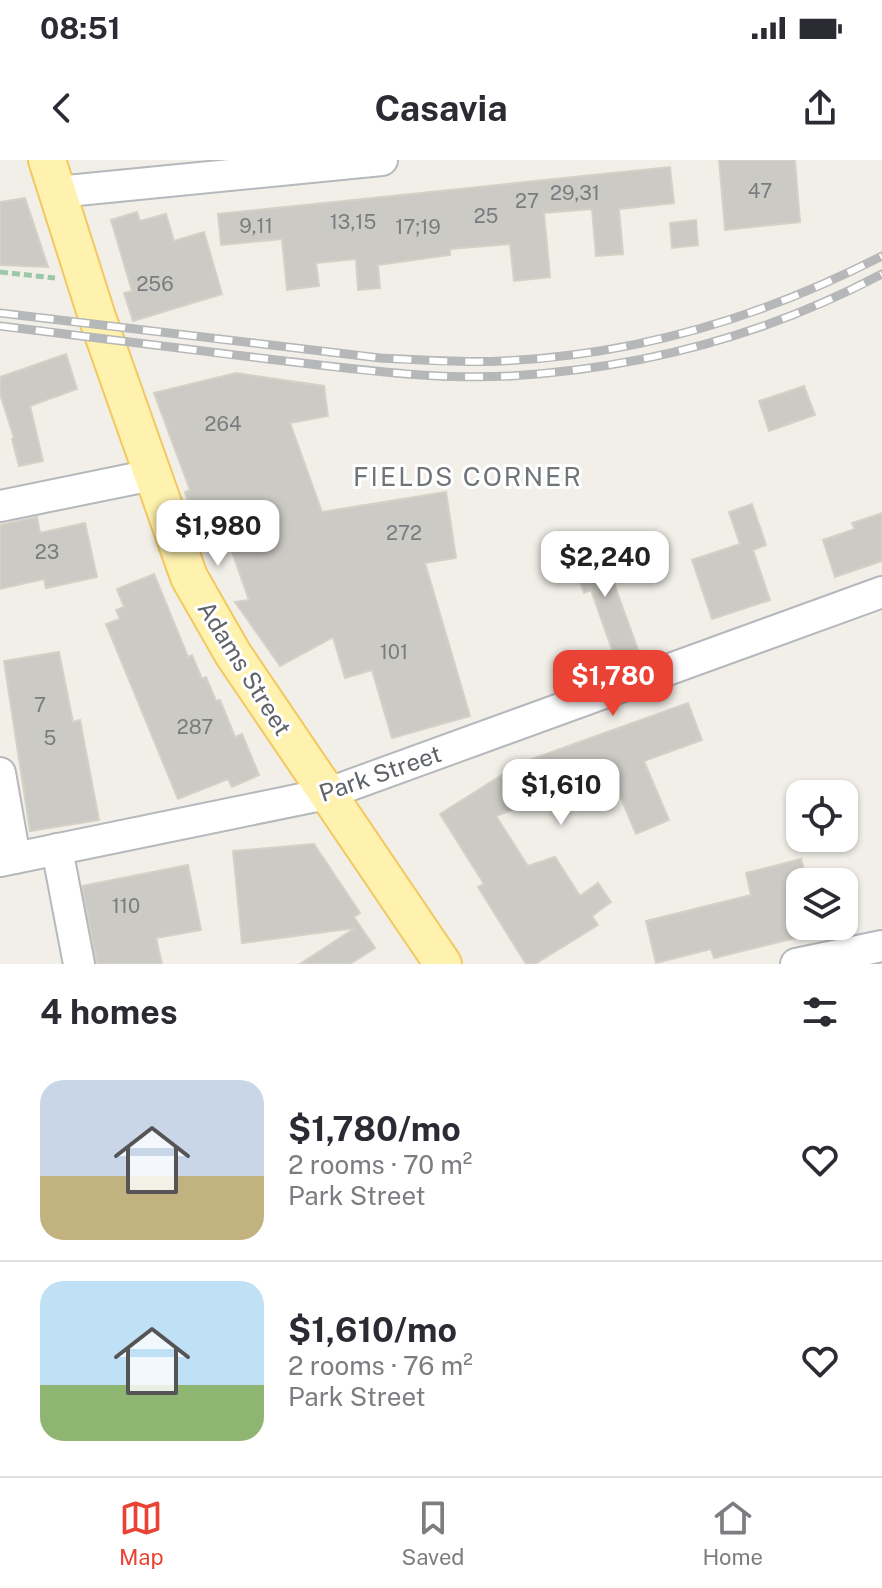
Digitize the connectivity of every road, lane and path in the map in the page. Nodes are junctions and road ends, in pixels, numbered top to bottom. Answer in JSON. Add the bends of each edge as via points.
{"nodes":[{"id":1,"x":382,"y":160,"type":"edge"},
{"id":2,"x":52,"y":176,"type":"edge"},
{"id":3,"x":0,"y":272,"type":"edge"},
{"id":4,"x":86,"y":282,"type":"junction"},
{"id":5,"x":152,"y":475,"type":"junction"},
{"id":6,"x":0,"y":506,"type":"edge"},
{"id":7,"x":882,"y":592,"type":"edge"},
{"id":8,"x":0,"y":773,"type":"edge"},
{"id":9,"x":326,"y":794,"type":"junction"},
{"id":10,"x":57,"y":849,"type":"junction"},
{"id":11,"x":8,"y":859,"type":"edge"},
{"id":12,"x":882,"y":946,"type":"edge"},
{"id":13,"x":805,"y":963,"type":"edge"},
{"id":14,"x":79,"y":964,"type":"edge"},
{"id":15,"x":443,"y":964,"type":"edge"}],
"edges":[{"from":1,"to":2,"type":"street"},
{"from":2,"to":4,"type":"main road","name":"Adams Street"},
{"from":3,"to":4,"type":"path"},
{"from":4,"to":5,"type":"main road","name":"Adams Street"},
{"from":5,"to":6,"type":"street"},
{"from":5,"to":9,"type":"main road","name":"Adams Street","via":[[181,559],[209,615]]},
{"from":7,"to":9,"type":"street","name":"Park Street"},
{"from":8,"to":11,"type":"street"},
{"from":9,"to":10,"type":"street","name":"Park Street"},
{"from":9,"to":15,"type":"main road","name":"Adams Street"},
{"from":10,"to":11,"type":"street","name":"Park Street"},
{"from":10,"to":14,"type":"street"},
{"from":12,"to":13,"type":"street"}]}
